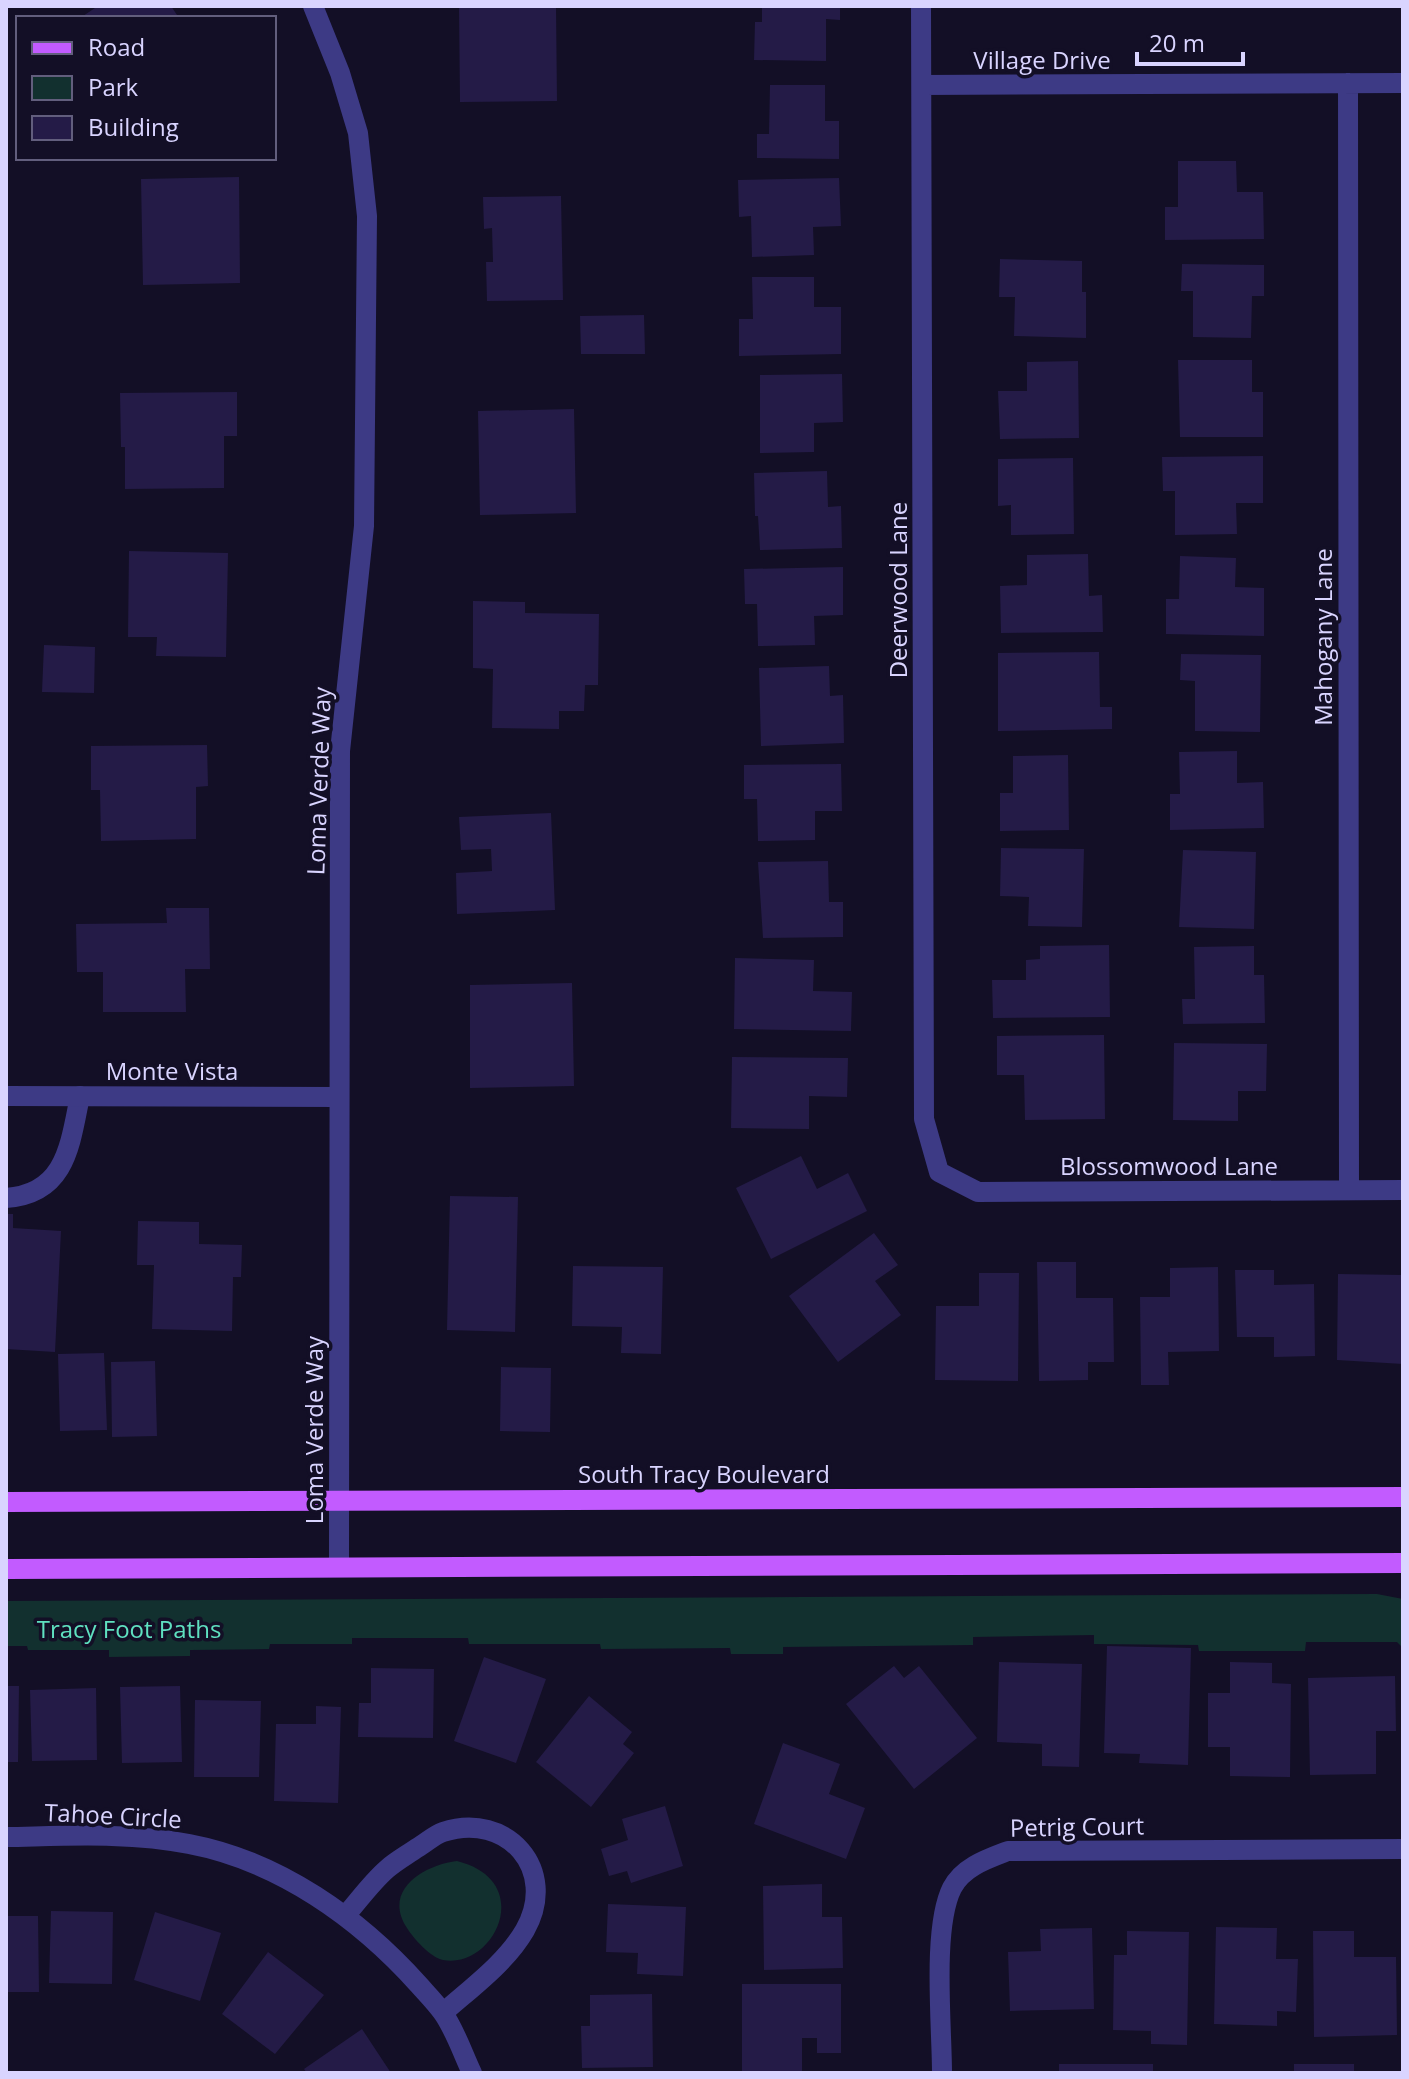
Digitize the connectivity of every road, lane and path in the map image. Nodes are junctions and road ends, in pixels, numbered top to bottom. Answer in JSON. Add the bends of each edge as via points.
{"nodes":[{"id":1,"x":313,"y":6,"type":"edge"},
{"id":2,"x":921,"y":6,"type":"edge"},
{"id":3,"x":1348,"y":83,"type":"junction"},
{"id":4,"x":1403,"y":83,"type":"edge"},
{"id":5,"x":922,"y":85,"type":"junction"},
{"id":6,"x":6,"y":1096,"type":"edge"},
{"id":7,"x":80,"y":1096,"type":"junction"},
{"id":8,"x":339,"y":1097,"type":"junction"},
{"id":9,"x":939,"y":1172,"type":"joint"},
{"id":10,"x":1349,"y":1190,"type":"junction"},
{"id":11,"x":1403,"y":1190,"type":"edge"},
{"id":12,"x":6,"y":1198,"type":"edge"},
{"id":13,"x":1403,"y":1497,"type":"edge"},
{"id":14,"x":339,"y":1501,"type":"junction"},
{"id":15,"x":6,"y":1502,"type":"edge"},
{"id":16,"x":1403,"y":1563,"type":"edge"},
{"id":17,"x":339,"y":1567,"type":"junction"},
{"id":18,"x":6,"y":1569,"type":"edge"},
{"id":19,"x":6,"y":1837,"type":"edge"},
{"id":20,"x":1403,"y":1849,"type":"edge"},
{"id":21,"x":346,"y":1915,"type":"junction"},
{"id":22,"x":443,"y":2013,"type":"junction"},
{"id":23,"x":472,"y":2073,"type":"edge"},
{"id":24,"x":942,"y":2073,"type":"edge"}],
"edges":[{"from":1,"to":8,"type":"street","name":"Loma Verde Way","via":[[358,133],[367,216],[364,526],[340,751]]},
{"from":2,"to":5,"type":"street","name":"Deerwood Lane"},
{"from":3,"to":4,"type":"street","name":"Village Drive"},
{"from":3,"to":5,"type":"street","name":"Village Drive"},
{"from":3,"to":10,"type":"street","name":"Mahogany Lane"},
{"from":5,"to":9,"type":"street","name":"Deerwood Lane","via":[[924,1119]]},
{"from":6,"to":7,"type":"street","name":"Monte Vista"},
{"from":7,"to":8,"type":"street","name":"Monte Vista"},
{"from":7,"to":12,"type":"street","via":[[61,1167],[29,1197]]},
{"from":8,"to":14,"type":"street","name":"Loma Verde Way"},
{"from":9,"to":10,"type":"street","name":"Blossomwood Lane","via":[[978,1192]]},
{"from":10,"to":11,"type":"street","name":"Blossomwood Lane"},
{"from":13,"to":14,"type":"main road","name":"South Tracy Boulevard"},
{"from":14,"to":15,"type":"main road","name":"South Tracy Boulevard"},
{"from":14,"to":17,"type":"street","name":"Loma Verde Way"},
{"from":16,"to":17,"type":"main road"},
{"from":17,"to":18,"type":"main road"},
{"from":19,"to":21,"type":"street","name":"Tahoe Circle","via":[[120,1836],[189,1844],[292,1882]]},
{"from":20,"to":24,"type":"street","name":"Petrig Court","via":[[1008,1851],[977,1863],[953,1886],[940,1924]]},
{"from":21,"to":22,"type":"street","name":"Tahoe Circle"},
{"from":21,"to":22,"type":"street","via":[[387,1869],[439,1833],[480,1828],[521,1848],[536,1878],[535,1906],[524,1932],[495,1967]]},
{"from":22,"to":23,"type":"street","name":"Tahoe Circle"}]}
